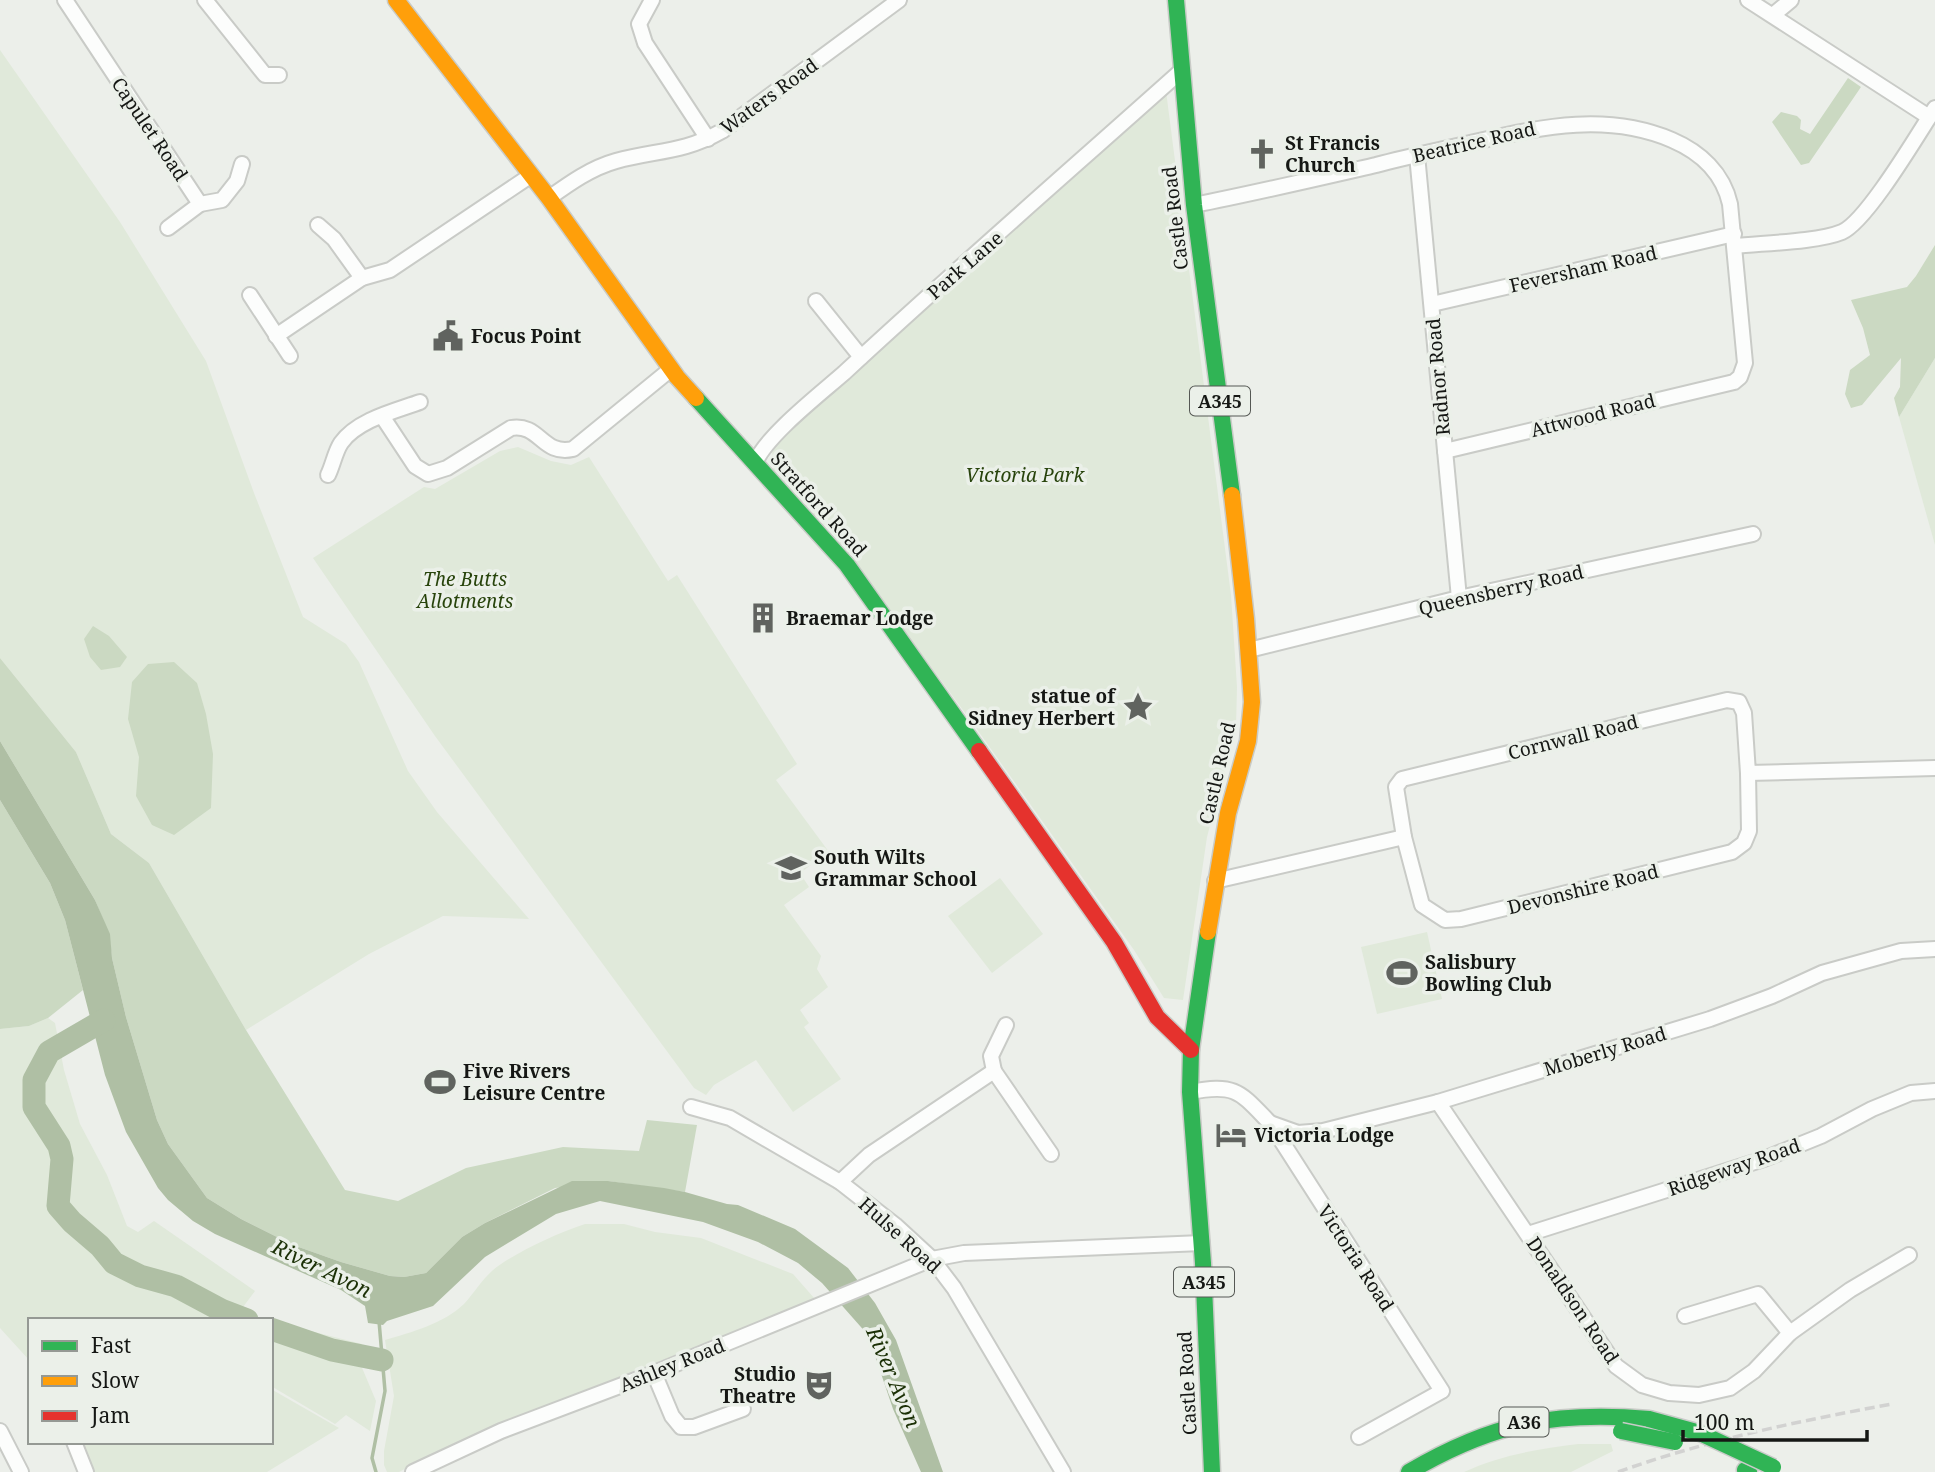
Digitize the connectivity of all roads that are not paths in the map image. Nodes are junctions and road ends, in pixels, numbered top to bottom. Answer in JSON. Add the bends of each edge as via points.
{"nodes":[{"id":1,"x":65,"y":0,"type":"edge"},
{"id":2,"x":205,"y":0,"type":"edge"},
{"id":3,"x":396,"y":0,"type":"edge"},
{"id":4,"x":652,"y":0,"type":"edge"},
{"id":5,"x":899,"y":0,"type":"edge"},
{"id":6,"x":1176,"y":0,"type":"edge"},
{"id":7,"x":1748,"y":0,"type":"edge"},
{"id":8,"x":1791,"y":0,"type":"edge"},
{"id":9,"x":1773,"y":15,"type":"junction"},
{"id":10,"x":1181,"y":71,"type":"junction"},
{"id":11,"x":279,"y":75,"type":"dead end"},
{"id":12,"x":1932,"y":112,"type":"edge"},
{"id":13,"x":708,"y":139,"type":"junction"},
{"id":14,"x":1416,"y":155,"type":"junction"},
{"id":15,"x":242,"y":163,"type":"dead end"},
{"id":16,"x":530,"y":176,"type":"junction"},
{"id":17,"x":549,"y":198,"type":"junction"},
{"id":18,"x":200,"y":204,"type":"junction"},
{"id":19,"x":1194,"y":205,"type":"junction"},
{"id":20,"x":318,"y":225,"type":"dead end"},
{"id":21,"x":168,"y":228,"type":"dead end"},
{"id":22,"x":1734,"y":240,"type":"junction"},
{"id":23,"x":362,"y":278,"type":"junction"},
{"id":24,"x":250,"y":295,"type":"dead end"},
{"id":25,"x":816,"y":301,"type":"dead end"},
{"id":26,"x":1432,"y":304,"type":"junction"},
{"id":27,"x":276,"y":336,"type":"junction"},
{"id":28,"x":290,"y":356,"type":"dead end"},
{"id":29,"x":861,"y":357,"type":"junction"},
{"id":30,"x":671,"y":369,"type":"junction"},
{"id":31,"x":420,"y":402,"type":"dead end"},
{"id":32,"x":382,"y":416,"type":"junction"},
{"id":33,"x":1444,"y":451,"type":"junction"},
{"id":34,"x":755,"y":463,"type":"junction"},
{"id":35,"x":328,"y":475,"type":"dead end"},
{"id":36,"x":1753,"y":534,"type":"dead end"},
{"id":37,"x":1459,"y":598,"type":"junction"},
{"id":38,"x":1249,"y":650,"type":"junction"},
{"id":39,"x":1935,"y":768,"type":"edge"},
{"id":40,"x":1748,"y":773,"type":"junction"},
{"id":41,"x":1404,"y":837,"type":"junction"},
{"id":42,"x":1215,"y":881,"type":"junction"},
{"id":43,"x":1935,"y":949,"type":"edge"},
{"id":44,"x":1006,"y":1025,"type":"dead end"},
{"id":45,"x":1191,"y":1050,"type":"junction"},
{"id":46,"x":994,"y":1072,"type":"junction"},
{"id":47,"x":1935,"y":1091,"type":"edge"},
{"id":48,"x":1191,"y":1092,"type":"junction"},
{"id":49,"x":1438,"y":1102,"type":"junction"},
{"id":50,"x":691,"y":1107,"type":"dead end"},
{"id":51,"x":1270,"y":1124,"type":"junction"},
{"id":52,"x":1051,"y":1154,"type":"dead end"},
{"id":53,"x":840,"y":1182,"type":"junction"},
{"id":54,"x":1528,"y":1234,"type":"junction"},
{"id":55,"x":1202,"y":1243,"type":"junction"},
{"id":56,"x":1909,"y":1255,"type":"dead end"},
{"id":57,"x":932,"y":1259,"type":"junction"},
{"id":58,"x":1685,"y":1316,"type":"dead end"},
{"id":59,"x":1790,"y":1333,"type":"junction"},
{"id":60,"x":654,"y":1373,"type":"junction"},
{"id":61,"x":743,"y":1409,"type":"dead end"},
{"id":62,"x":0,"y":1431,"type":"edge"},
{"id":63,"x":1359,"y":1437,"type":"dead end"},
{"id":64,"x":75,"y":1444,"type":"edge"},
{"id":65,"x":1779,"y":1469,"type":"edge"},
{"id":66,"x":1747,"y":1471,"type":"edge"},
{"id":67,"x":22,"y":1472,"type":"edge"},
{"id":68,"x":86,"y":1472,"type":"edge"},
{"id":69,"x":413,"y":1472,"type":"edge"},
{"id":70,"x":1063,"y":1472,"type":"edge"},
{"id":71,"x":1212,"y":1472,"type":"edge"},
{"id":72,"x":1409,"y":1472,"type":"edge"},
{"id":73,"x":1434,"y":1472,"type":"edge"}],
"edges":[{"from":1,"to":18,"type":"street","name":"Capulet Road"},
{"from":2,"to":11,"type":"street","via":[[265,75]]},
{"from":3,"to":16,"type":"main road","name":"Stratford Road"},
{"from":4,"to":13,"type":"street","via":[[639,24],[645,43]]},
{"from":5,"to":13,"type":"street","name":"Waters Road"},
{"from":6,"to":10,"type":"main road","name":"Castle Road","number":"A345"},
{"from":7,"to":9,"type":"street"},
{"from":8,"to":9,"type":"street"},
{"from":9,"to":12,"type":"street"},
{"from":10,"to":19,"type":"main road","name":"Castle Road","number":"A345"},
{"from":10,"to":29,"type":"street","name":"Park Lane"},
{"from":12,"to":22,"type":"street","name":"Feversham Road","via":[[1850,227],[1820,236]]},
{"from":13,"to":17,"type":"street","name":"Waters Road","via":[[601,166]]},
{"from":14,"to":19,"type":"street","name":"Beatrice Road"},
{"from":14,"to":22,"type":"street","name":"Beatrice Road","via":[[1544,127],[1624,125],[1658,134],[1688,147],[1708,163],[1728,197]]},
{"from":14,"to":26,"type":"street","name":"Radnor Road"},
{"from":15,"to":18,"type":"street","via":[[237,181],[222,200]]},
{"from":16,"to":17,"type":"main road","name":"Stratford Road"},
{"from":16,"to":23,"type":"street","via":[[390,271]]},
{"from":17,"to":30,"type":"main road","name":"Stratford Road"},
{"from":18,"to":21,"type":"street"},
{"from":19,"to":38,"type":"main road","name":"Castle Road","number":"A345"},
{"from":20,"to":23,"type":"street"},
{"from":22,"to":26,"type":"street","name":"Feversham Road"},
{"from":22,"to":33,"type":"street","name":"Attwood Road","via":[[1745,363],[1734,382]]},
{"from":23,"to":27,"type":"street"},
{"from":24,"to":27,"type":"street"},
{"from":25,"to":29,"type":"street"},
{"from":26,"to":33,"type":"street","name":"Radnor Road"},
{"from":27,"to":28,"type":"street"},
{"from":29,"to":34,"type":"street","name":"Park Lane","via":[[759,453]]},
{"from":30,"to":32,"type":"street","via":[[573,449],[553,449],[531,430],[512,428],[436,473],[415,466]]},
{"from":30,"to":34,"type":"main road","name":"Stratford Road"},
{"from":31,"to":32,"type":"street"},
{"from":32,"to":35,"type":"street","via":[[343,440]]},
{"from":33,"to":37,"type":"street","name":"Radnor Road"},
{"from":34,"to":45,"type":"main road","name":"Stratford Road","via":[[826,540],[867,593],[1114,942],[1157,1017]]},
{"from":36,"to":37,"type":"street","name":"Queensberry Road"},
{"from":37,"to":38,"type":"street","name":"Queensberry Road"},
{"from":38,"to":42,"type":"main road","name":"Castle Road","number":"A345","via":[[1250,730]]},
{"from":39,"to":40,"type":"street"},
{"from":40,"to":41,"type":"street","name":"Devonshire Road","via":[[1749,831],[1744,844],[1732,852],[1461,919],[1445,920],[1422,905]]},
{"from":40,"to":41,"type":"street","name":"Cornwall Road","via":[[1744,713],[1740,702],[1727,700],[1402,779],[1396,787]]},
{"from":41,"to":42,"type":"street"},
{"from":42,"to":45,"type":"main road","name":"Castle Road","number":"A345"},
{"from":43,"to":49,"type":"street","name":"Moberly Road","via":[[1901,951],[1822,973],[1710,1019]]},
{"from":44,"to":46,"type":"street","via":[[991,1056]]},
{"from":45,"to":48,"type":"main road","name":"Castle Road","number":"A345"},
{"from":46,"to":52,"type":"street"},
{"from":46,"to":53,"type":"street","via":[[869,1155]]},
{"from":47,"to":54,"type":"street","name":"Ridgeway Road","via":[[1911,1093],[1764,1159]]},
{"from":48,"to":51,"type":"street","name":"Victoria Road","via":[[1236,1091]]},
{"from":48,"to":55,"type":"main road","name":"Castle Road","number":"A345"},
{"from":49,"to":51,"type":"street","name":"Moberly Road","via":[[1323,1131],[1298,1133]]},
{"from":49,"to":54,"type":"street","name":"Donaldson Road"},
{"from":50,"to":53,"type":"street","name":"Hulse Road","via":[[730,1118]]},
{"from":51,"to":63,"type":"street","name":"Victoria Road","via":[[1442,1391]]},
{"from":53,"to":57,"type":"street","name":"Hulse Road"},
{"from":54,"to":59,"type":"street","name":"Donaldson Road","via":[[1616,1366],[1642,1385],[1699,1395],[1730,1388],[1754,1371]]},
{"from":55,"to":57,"type":"street","name":"Ashley Road","via":[[964,1253]]},
{"from":55,"to":71,"type":"main road","name":"Castle Road","number":"A345"},
{"from":56,"to":59,"type":"street","name":"Donaldson Road"},
{"from":57,"to":60,"type":"street","name":"Ashley Road"},
{"from":57,"to":70,"type":"street","name":"Hulse Road","via":[[954,1288]]},
{"from":58,"to":59,"type":"street","via":[[1758,1294]]},
{"from":60,"to":61,"type":"street","via":[[671,1416],[681,1427],[694,1427]]},
{"from":60,"to":69,"type":"street","name":"Ashley Road","via":[[500,1431]]},
{"from":62,"to":67,"type":"street"},
{"from":64,"to":68,"type":"street"},
{"from":65,"to":72,"type":"main road","number":"A36","bridge":true,"via":[[1700,1433],[1649,1419],[1583,1415],[1516,1424],[1450,1447]]},
{"from":66,"to":73,"type":"main road","number":"A36","bridge":true,"via":[[1690,1447],[1621,1431],[1556,1431],[1513,1439]]}]}
